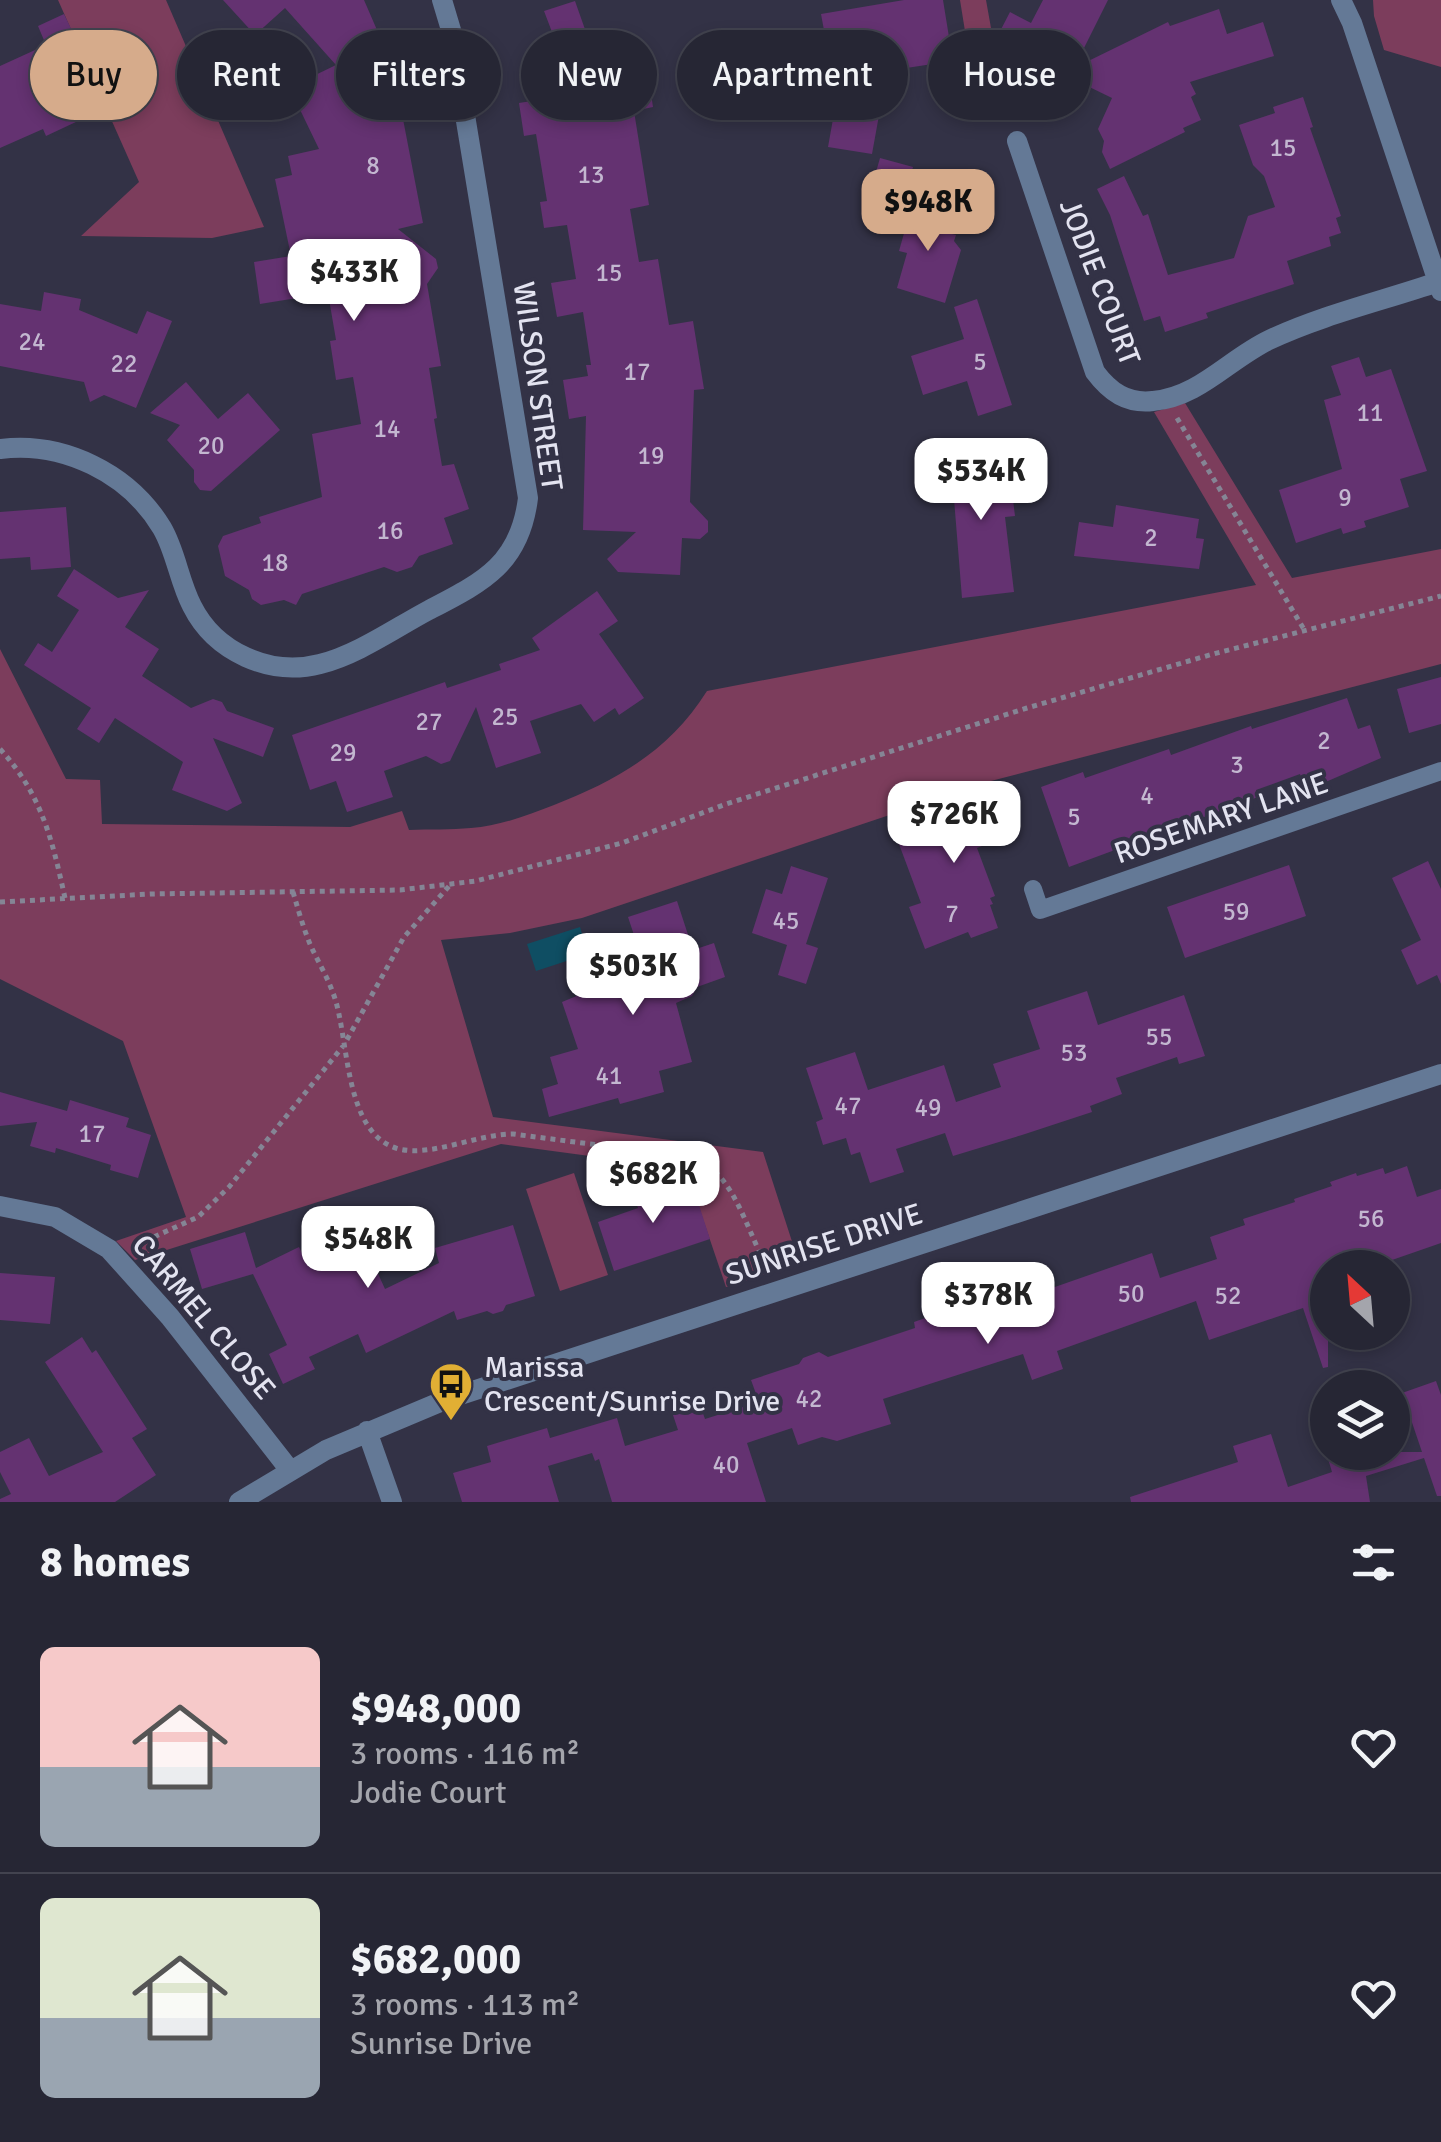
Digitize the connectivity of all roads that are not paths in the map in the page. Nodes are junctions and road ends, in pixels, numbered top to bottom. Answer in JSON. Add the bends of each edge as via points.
{"nodes":[{"id":1,"x":442,"y":0,"type":"edge"},
{"id":2,"x":1341,"y":0,"type":"edge"},
{"id":3,"x":1357,"y":0,"type":"edge"},
{"id":4,"x":1352,"y":23,"type":"junction"},
{"id":5,"x":1017,"y":141,"type":"dead end"},
{"id":6,"x":1440,"y":287,"type":"edge"},
{"id":7,"x":0,"y":449,"type":"edge"},
{"id":8,"x":1441,"y":771,"type":"edge"},
{"id":9,"x":1033,"y":889,"type":"dead end"},
{"id":10,"x":1441,"y":1074,"type":"edge"},
{"id":11,"x":0,"y":1206,"type":"edge"},
{"id":12,"x":367,"y":1430,"type":"junction"},
{"id":13,"x":290,"y":1470,"type":"junction"},
{"id":14,"x":238,"y":1502,"type":"edge"},
{"id":15,"x":392,"y":1502,"type":"edge"}],
"edges":[{"from":1,"to":7,"type":"street","name":"WILSON STREET","via":[[528,498],[525,522],[505,561],[462,593],[347,653],[321,664],[263,665],[204,627],[162,528],[129,489],[83,460],[31,448]]},
{"from":2,"to":4,"type":"street"},
{"from":3,"to":4,"type":"street"},
{"from":4,"to":6,"type":"street"},
{"from":5,"to":6,"type":"street","name":"JODIE COURT","via":[[1095,372],[1105,386],[1137,402],[1205,382],[1266,342]]},
{"from":8,"to":9,"type":"lane","name":"ROSEMARY LANE","via":[[1040,910]]},
{"from":10,"to":12,"type":"street","name":"SUNRISE DRIVE"},
{"from":11,"to":13,"type":"street","name":"CARMEL CLOSE","via":[[55,1216],[115,1255]]},
{"from":12,"to":13,"type":"street","name":"SUNRISE DRIVE"},
{"from":12,"to":15,"type":"street"},
{"from":13,"to":14,"type":"street","name":"SUNRISE DRIVE"}]}
